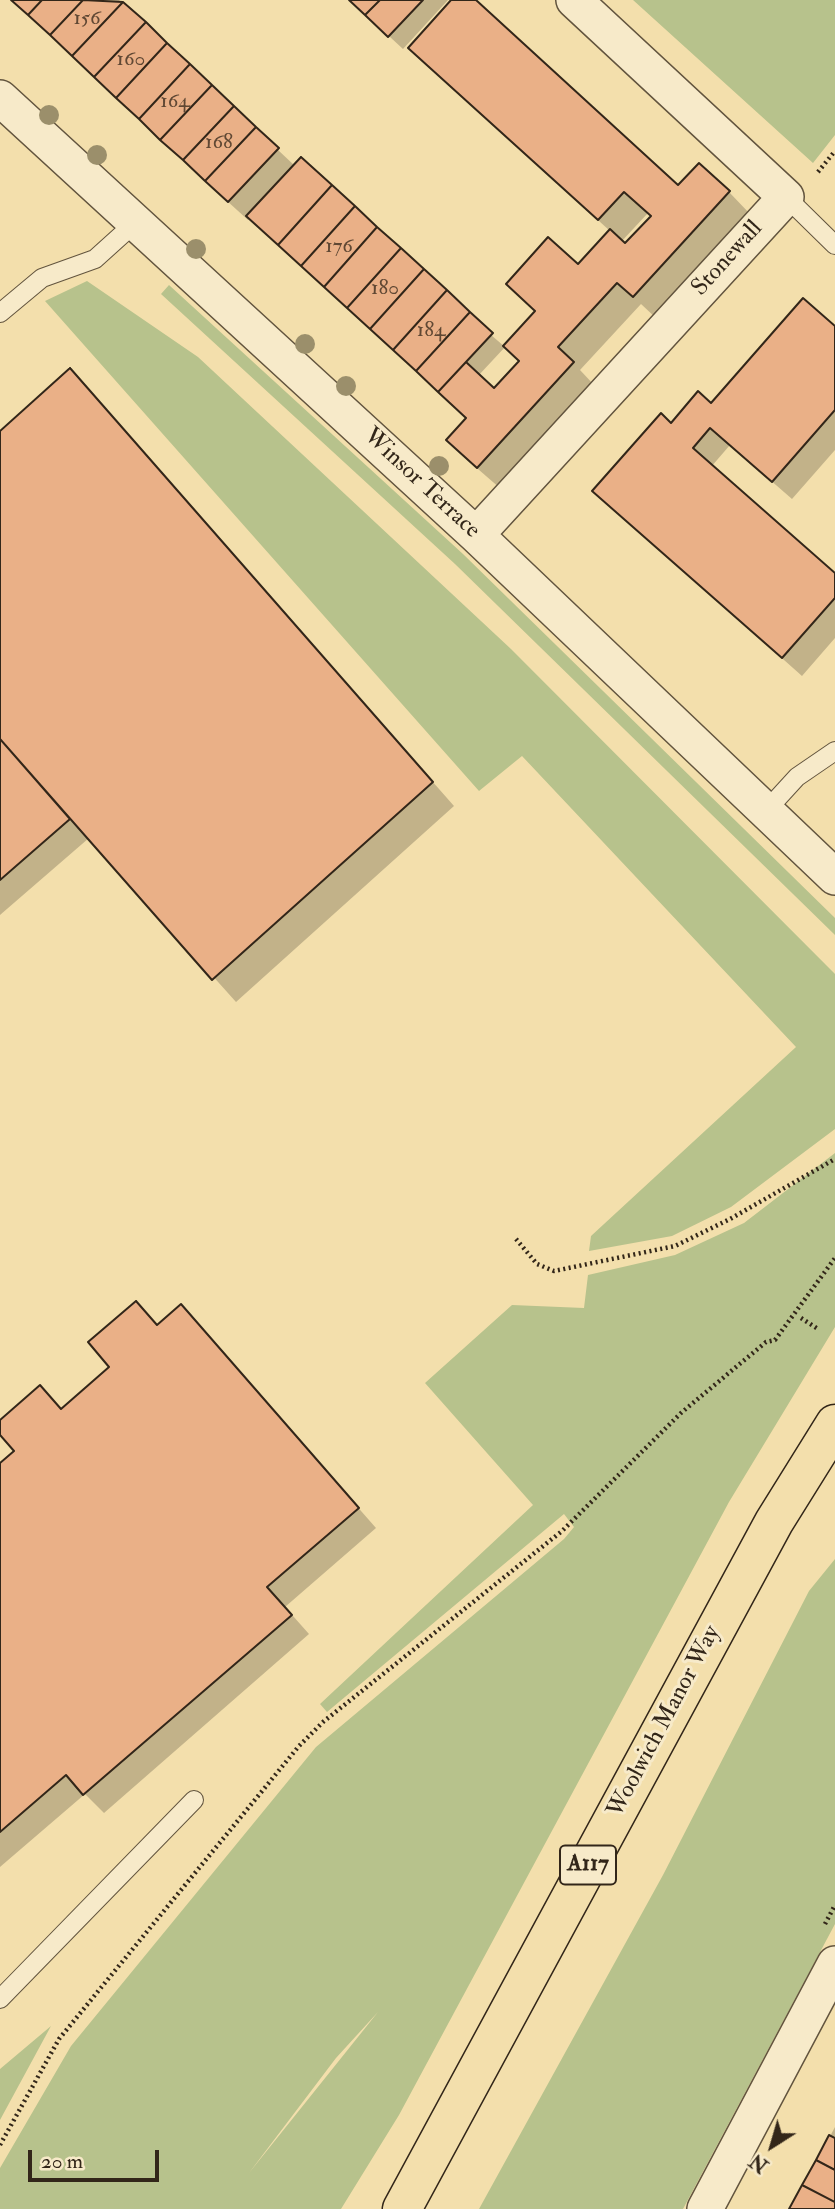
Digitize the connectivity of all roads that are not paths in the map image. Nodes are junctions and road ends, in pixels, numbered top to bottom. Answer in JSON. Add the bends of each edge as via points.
{"nodes":[{"id":1,"x":574,"y":0,"type":"edge"},
{"id":2,"x":0,"y":99,"type":"edge"},
{"id":3,"x":786,"y":197,"type":"junction"},
{"id":4,"x":136,"y":222,"type":"junction"},
{"id":5,"x":835,"y":246,"type":"edge"},
{"id":6,"x":0,"y":313,"type":"edge"},
{"id":7,"x":476,"y":535,"type":"junction"},
{"id":8,"x":835,"y":751,"type":"edge"},
{"id":9,"x":765,"y":812,"type":"junction"},
{"id":10,"x":835,"y":877,"type":"edge"},
{"id":11,"x":835,"y":1424,"type":"edge"},
{"id":12,"x":194,"y":1800,"type":"dead end"},
{"id":13,"x":835,"y":1964,"type":"edge"},
{"id":14,"x":0,"y":1999,"type":"edge"},
{"id":15,"x":402,"y":2209,"type":"edge"},
{"id":16,"x":705,"y":2209,"type":"edge"}],
"edges":[{"from":1,"to":3,"type":"street"},
{"from":2,"to":4,"type":"street","name":"Winsor Terrace"},
{"from":3,"to":5,"type":"lane"},
{"from":3,"to":7,"type":"street","name":"Stonewall"},
{"from":4,"to":6,"type":"lane","via":[[95,259],[42,278]]},
{"from":4,"to":7,"type":"street","name":"Winsor Terrace"},
{"from":7,"to":9,"type":"street","name":"Winsor Terrace"},
{"from":8,"to":9,"type":"lane","via":[[797,776]]},
{"from":9,"to":10,"type":"street","name":"Winsor Terrace"},
{"from":11,"to":15,"type":"main road","name":"Woolwich Manor Way","number":"A117","via":[[774,1522]]},
{"from":12,"to":14,"type":"lane"},
{"from":13,"to":16,"type":"street"}]}
